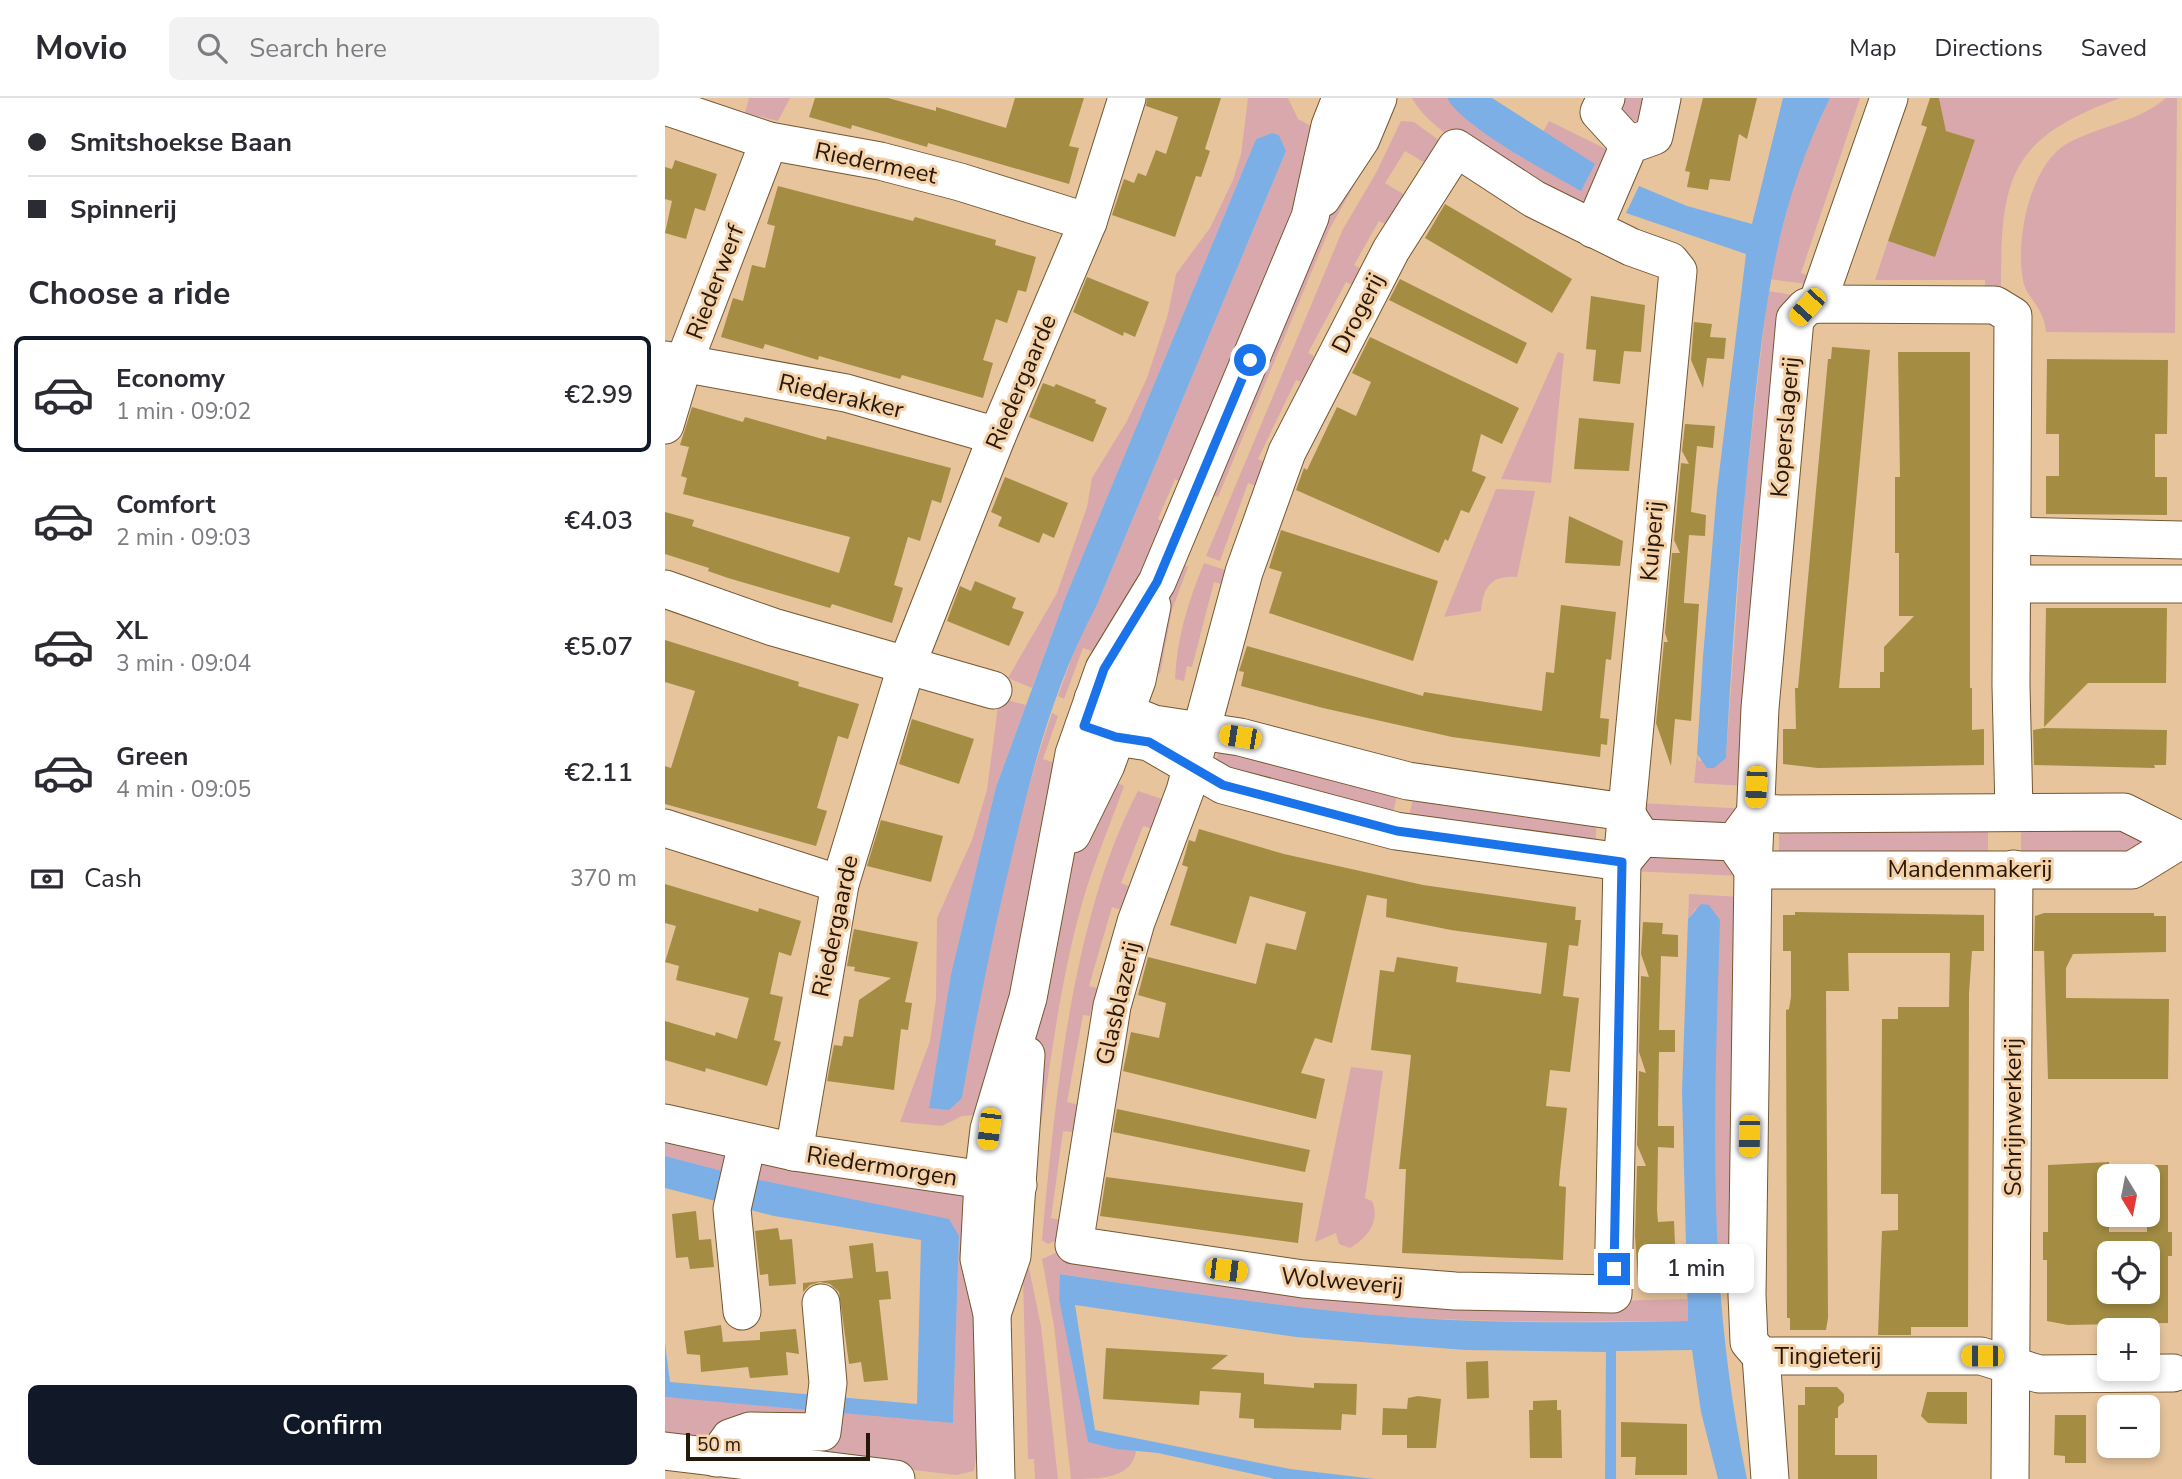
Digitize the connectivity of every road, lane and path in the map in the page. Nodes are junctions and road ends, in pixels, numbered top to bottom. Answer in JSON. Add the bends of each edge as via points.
{"nodes":[{"id":1,"x":1127,"y":98,"type":"edge"},
{"id":2,"x":1341,"y":98,"type":"edge"},
{"id":3,"x":1378,"y":98,"type":"edge"},
{"id":4,"x":1606,"y":98,"type":"edge"},
{"id":5,"x":1663,"y":98,"type":"edge"},
{"id":6,"x":1889,"y":98,"type":"edge"},
{"id":7,"x":665,"y":106,"type":"edge"},
{"id":8,"x":769,"y":141,"type":"junction"},
{"id":9,"x":1629,"y":145,"type":"junction"},
{"id":10,"x":1310,"y":217,"type":"junction"},
{"id":11,"x":1087,"y":222,"type":"junction"},
{"id":12,"x":1593,"y":229,"type":"junction"},
{"id":13,"x":1678,"y":271,"type":"joint"},
{"id":14,"x":1818,"y":304,"type":"junction"},
{"id":15,"x":674,"y":363,"type":"edge"},
{"id":16,"x":665,"y":425,"type":"edge"},
{"id":17,"x":997,"y":436,"type":"junction"},
{"id":18,"x":2013,"y":537,"type":"junction"},
{"id":19,"x":2181,"y":540,"type":"edge"},
{"id":20,"x":2013,"y":584,"type":"junction"},
{"id":21,"x":2181,"y":584,"type":"edge"},
{"id":22,"x":665,"y":589,"type":"edge"},
{"id":23,"x":907,"y":664,"type":"junction"},
{"id":24,"x":992,"y":690,"type":"dead end"},
{"id":25,"x":1105,"y":718,"type":"junction"},
{"id":26,"x":1203,"y":731,"type":"junction"},
{"id":27,"x":1192,"y":768,"type":"junction"},
{"id":28,"x":1408,"y":781,"type":"junction"},
{"id":29,"x":2014,"y":812,"type":"junction"},
{"id":30,"x":665,"y":828,"type":"edge"},
{"id":31,"x":1397,"y":831,"type":"junction"},
{"id":32,"x":1630,"y":837,"type":"junction"},
{"id":33,"x":2181,"y":841,"type":"edge"},
{"id":34,"x":1747,"y":842,"type":"junction"},
{"id":35,"x":2014,"y":869,"type":"junction"},
{"id":36,"x":840,"y":884,"type":"junction"},
{"id":37,"x":665,"y":1124,"type":"edge"},
{"id":38,"x":794,"y":1152,"type":"junction"},
{"id":39,"x":744,"y":1155,"type":"junction"},
{"id":40,"x":1000,"y":1183,"type":"junction"},
{"id":41,"x":1074,"y":1245,"type":"joint"},
{"id":42,"x":1613,"y":1294,"type":"joint"},
{"id":43,"x":821,"y":1303,"type":"dead end"},
{"id":44,"x":742,"y":1311,"type":"dead end"},
{"id":45,"x":1761,"y":1356,"type":"junction"},
{"id":46,"x":2012,"y":1365,"type":"junction"},
{"id":47,"x":2173,"y":1373,"type":"dead end"},
{"id":48,"x":665,"y":1451,"type":"edge"},
{"id":49,"x":716,"y":1458,"type":"junction"},
{"id":50,"x":896,"y":1479,"type":"edge"},
{"id":51,"x":996,"y":1479,"type":"edge"},
{"id":52,"x":1770,"y":1479,"type":"edge"},
{"id":53,"x":2010,"y":1479,"type":"edge"}],
"edges":[{"from":1,"to":11,"type":"street","name":"Riedergaarde"},
{"from":2,"to":10,"type":"street","via":[[1330,126]]},
{"from":3,"to":10,"type":"street","via":[[1361,139]]},
{"from":4,"to":9,"type":"street","via":[[1599,112]]},
{"from":5,"to":9,"type":"street","via":[[1654,136]]},
{"from":6,"to":14,"type":"street"},
{"from":7,"to":8,"type":"street","name":"Riedermeet"},
{"from":8,"to":11,"type":"street","name":"Riedermeet","via":[[880,161]]},
{"from":8,"to":15,"type":"street","name":"Riederwerf"},
{"from":9,"to":12,"type":"street"},
{"from":10,"to":25,"type":"street","via":[[1157,582],[1137,680]]},
{"from":11,"to":17,"type":"street","name":"Riedergaarde"},
{"from":12,"to":13,"type":"street","name":"Drogerij","via":[[1670,261]]},
{"from":12,"to":26,"type":"street","name":"Drogerij","via":[[1534,199],[1456,148],[1391,250],[1287,452],[1244,572]]},
{"from":13,"to":32,"type":"street","name":"Kuiperij"},
{"from":14,"to":18,"type":"street","via":[[1995,305],[2013,316]]},
{"from":14,"to":34,"type":"street","name":"Koperslagerij","via":[[1795,319]]},
{"from":15,"to":16,"type":"street","name":"Riederwerf"},
{"from":15,"to":17,"type":"street","name":"Riederakker","via":[[846,393]]},
{"from":17,"to":23,"type":"street","name":"Riedergaarde"},
{"from":18,"to":19,"type":"street"},
{"from":18,"to":20,"type":"street"},
{"from":20,"to":21,"type":"street"},
{"from":20,"to":29,"type":"street"},
{"from":22,"to":23,"type":"street","via":[[773,627]]},
{"from":23,"to":24,"type":"street"},
{"from":23,"to":36,"type":"street","name":"Riedergaarde"},
{"from":25,"to":26,"type":"street"},
{"from":25,"to":27,"type":"street"},
{"from":25,"to":40,"type":"street","via":[[1074,754],[1028,998]]},
{"from":26,"to":27,"type":"street","name":"Glasblazerij"},
{"from":26,"to":28,"type":"street"},
{"from":27,"to":31,"type":"street","via":[[1223,785]]},
{"from":27,"to":41,"type":"street","name":"Glasblazerij","via":[[1136,922],[1112,1006]]},
{"from":28,"to":31,"type":"street"},
{"from":28,"to":32,"type":"street"},
{"from":29,"to":33,"type":"street","name":"Mandenmakerij","via":[[2124,812]]},
{"from":29,"to":34,"type":"street","name":"Mandenmakerij"},
{"from":30,"to":36,"type":"street"},
{"from":31,"to":32,"type":"street"},
{"from":32,"to":34,"type":"street","name":"Mandenmakerij"},
{"from":32,"to":42,"type":"street","name":"Kuiperij"},
{"from":33,"to":35,"type":"street","name":"Mandenmakerij","via":[[2132,870]]},
{"from":34,"to":35,"type":"street","name":"Mandenmakerij"},
{"from":34,"to":45,"type":"street","name":"Tingieterij","via":[[1747,1295],[1749,1342]]},
{"from":35,"to":46,"type":"street","name":"Schrijnwerkerij"},
{"from":36,"to":38,"type":"street","name":"Riedergaarde"},
{"from":37,"to":39,"type":"street","name":"Riedermorgen"},
{"from":38,"to":39,"type":"street","name":"Riedermorgen"},
{"from":38,"to":40,"type":"street","name":"Riedermorgen"},
{"from":39,"to":44,"type":"street","via":[[732,1209]]},
{"from":40,"to":51,"type":"street","via":[[1012,1255],[992,1314]]},
{"from":41,"to":42,"type":"street","name":"Wolweverij","via":[[1303,1279],[1455,1291]]},
{"from":43,"to":49,"type":"street","via":[[827,1399],[822,1432],[750,1431],[730,1438]]},
{"from":45,"to":46,"type":"street","name":"Tingieterij","via":[[1982,1356]]},
{"from":45,"to":52,"type":"street"},
{"from":46,"to":47,"type":"street","name":"Tingieterij","via":[[2039,1374]]},
{"from":46,"to":53,"type":"street","name":"Schrijnwerkerij"},
{"from":48,"to":49,"type":"street"},
{"from":49,"to":50,"type":"street"}]}
